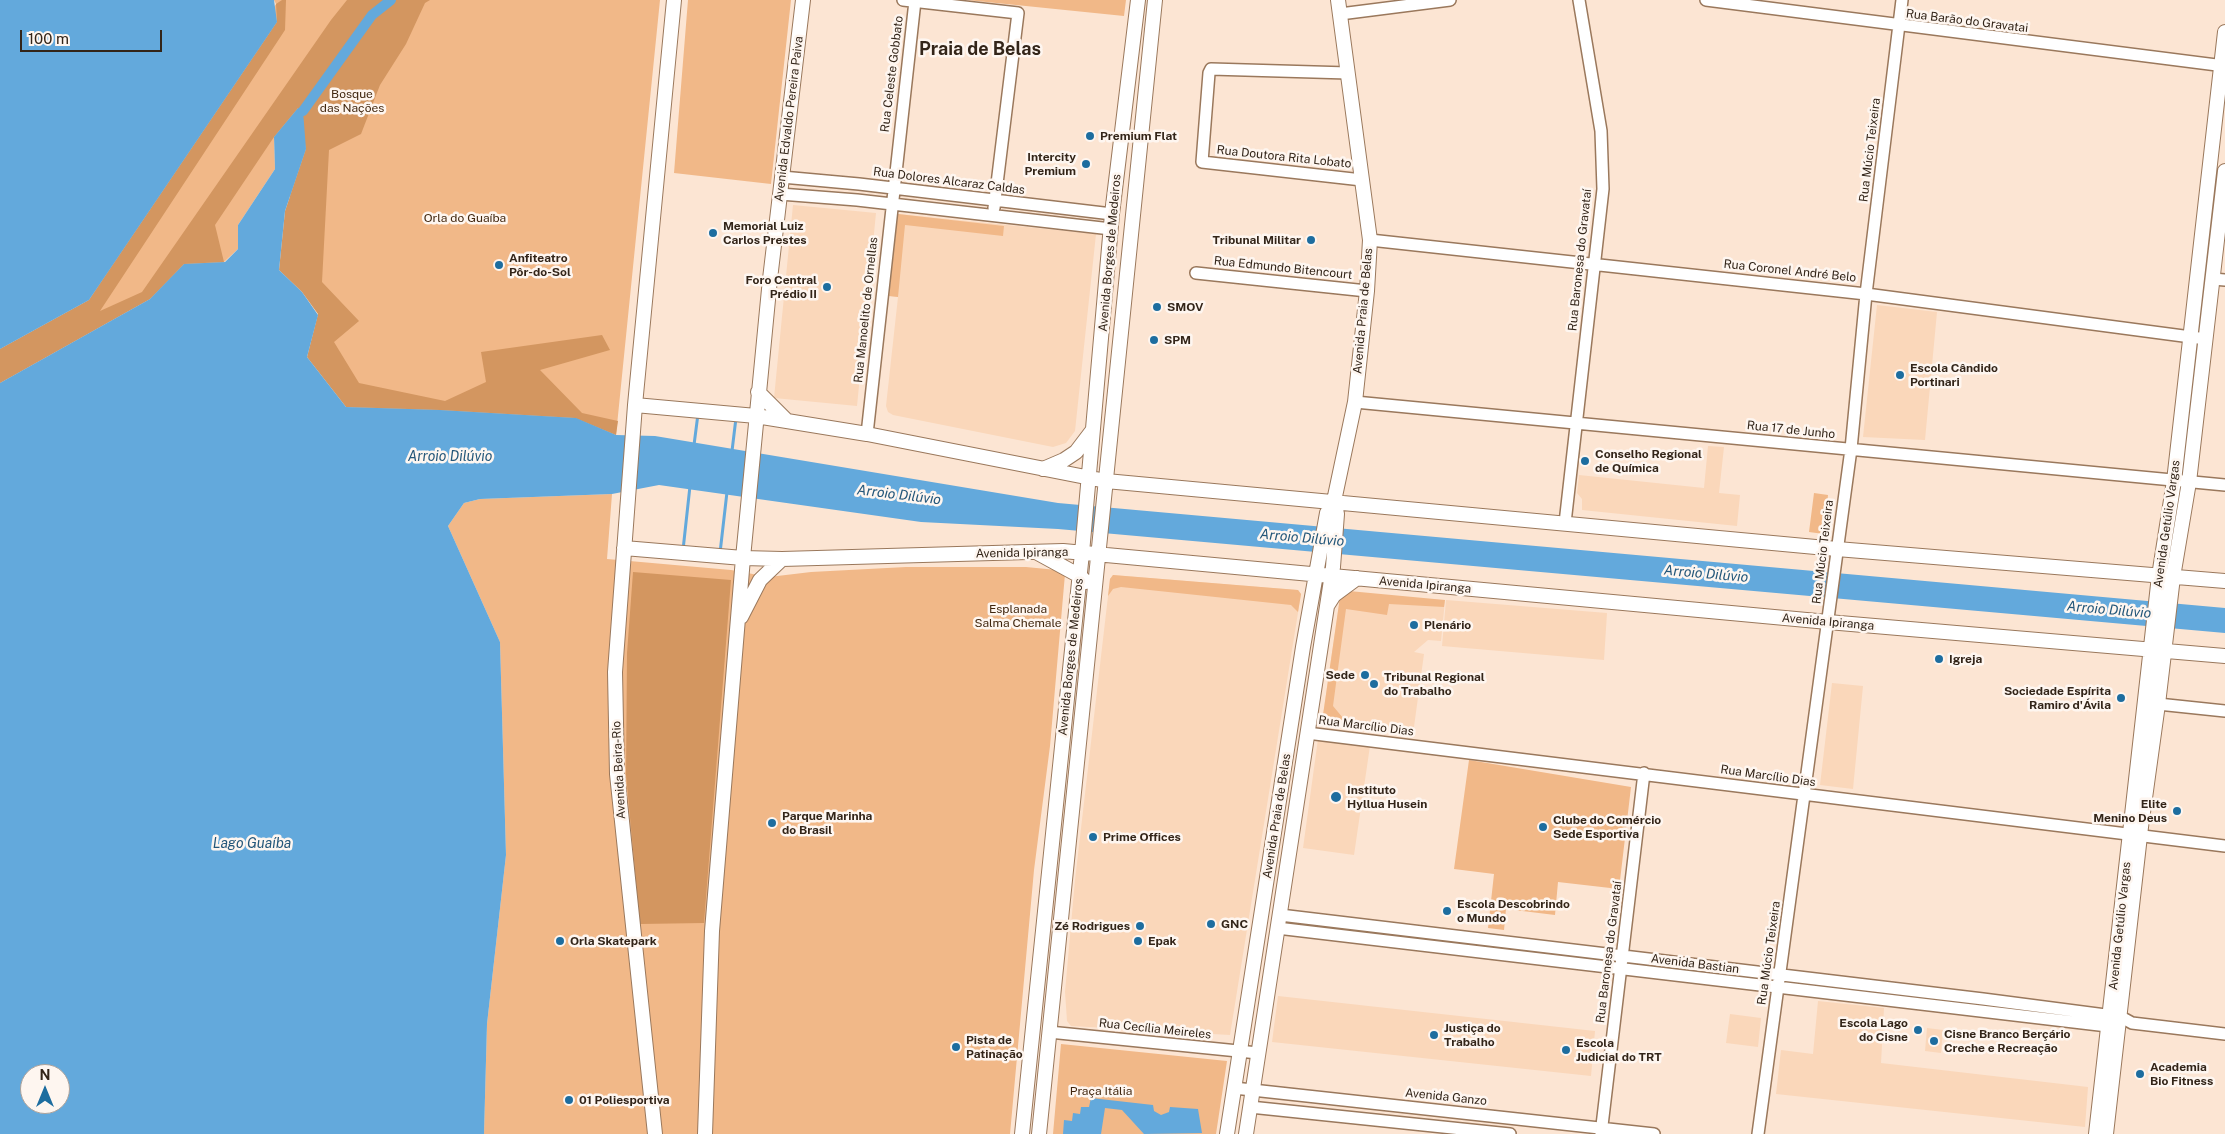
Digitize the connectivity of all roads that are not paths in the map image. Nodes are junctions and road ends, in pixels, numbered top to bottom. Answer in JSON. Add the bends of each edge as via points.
{"nodes":[{"id":1,"x":674,"y":0,"type":"edge"},
{"id":2,"x":803,"y":0,"type":"edge"},
{"id":3,"x":1138,"y":0,"type":"edge"},
{"id":4,"x":1155,"y":0,"type":"edge"},
{"id":5,"x":1338,"y":0,"type":"edge"},
{"id":6,"x":1450,"y":0,"type":"edge"},
{"id":7,"x":1579,"y":0,"type":"edge"},
{"id":8,"x":1706,"y":0,"type":"edge"},
{"id":9,"x":1902,"y":0,"type":"edge"},
{"id":10,"x":909,"y":1,"type":"edge"},
{"id":11,"x":1736,"y":2,"type":"edge"},
{"id":12,"x":1340,"y":14,"type":"junction"},
{"id":13,"x":1899,"y":26,"type":"junction"},
{"id":14,"x":2225,"y":32,"type":"edge"},
{"id":15,"x":2223,"y":66,"type":"edge"},
{"id":16,"x":1348,"y":73,"type":"junction"},
{"id":17,"x":2225,"y":171,"type":"edge"},
{"id":18,"x":782,"y":177,"type":"junction"},
{"id":19,"x":1362,"y":180,"type":"junction"},
{"id":20,"x":859,"y":184,"type":"junction"},
{"id":21,"x":893,"y":189,"type":"junction"},
{"id":22,"x":780,"y":194,"type":"junction"},
{"id":23,"x":857,"y":200,"type":"junction"},
{"id":24,"x":995,"y":201,"type":"junction"},
{"id":25,"x":892,"y":204,"type":"junction"},
{"id":26,"x":1112,"y":214,"type":"junction"},
{"id":27,"x":994,"y":217,"type":"junction"},
{"id":28,"x":1111,"y":230,"type":"junction"},
{"id":29,"x":1370,"y":240,"type":"junction"},
{"id":30,"x":1129,"y":245,"type":"junction"},
{"id":31,"x":1594,"y":263,"type":"junction"},
{"id":32,"x":1196,"y":273,"type":"dead end"},
{"id":33,"x":2219,"y":279,"type":"edge"},
{"id":34,"x":1367,"y":291,"type":"junction"},
{"id":35,"x":1866,"y":294,"type":"junction"},
{"id":36,"x":2190,"y":337,"type":"junction"},
{"id":37,"x":2206,"y":339,"type":"junction"},
{"id":38,"x":758,"y":392,"type":"junction"},
{"id":39,"x":1355,"y":402,"type":"junction"},
{"id":40,"x":635,"y":405,"type":"junction"},
{"id":41,"x":756,"y":416,"type":"junction"},
{"id":42,"x":787,"y":421,"type":"junction"},
{"id":43,"x":1575,"y":422,"type":"junction"},
{"id":44,"x":1094,"y":428,"type":"junction"},
{"id":45,"x":867,"y":434,"type":"junction"},
{"id":46,"x":1851,"y":449,"type":"junction"},
{"id":47,"x":1043,"y":469,"type":"junction"},
{"id":48,"x":1088,"y":478,"type":"junction"},
{"id":49,"x":2174,"y":481,"type":"junction"},
{"id":50,"x":2189,"y":482,"type":"junction"},
{"id":51,"x":2225,"y":486,"type":"edge"},
{"id":52,"x":1105,"y":487,"type":"junction"},
{"id":53,"x":1333,"y":509,"type":"junction"},
{"id":54,"x":1565,"y":523,"type":"junction"},
{"id":55,"x":624,"y":548,"type":"junction"},
{"id":56,"x":1035,"y":552,"type":"junction"},
{"id":57,"x":1082,"y":553,"type":"junction"},
{"id":58,"x":1098,"y":554,"type":"junction"},
{"id":59,"x":1836,"y":555,"type":"junction"},
{"id":60,"x":743,"y":558,"type":"junction"},
{"id":61,"x":782,"y":559,"type":"junction"},
{"id":62,"x":1325,"y":569,"type":"junction"},
{"id":63,"x":1080,"y":576,"type":"junction"},
{"id":64,"x":1357,"y":578,"type":"junction"},
{"id":65,"x":2225,"y":581,"type":"edge"},
{"id":66,"x":2165,"y":583,"type":"junction"},
{"id":67,"x":1095,"y":590,"type":"junction"},
{"id":68,"x":1327,"y":606,"type":"junction"},
{"id":69,"x":1829,"y":615,"type":"junction"},
{"id":70,"x":737,"y":624,"type":"junction"},
{"id":71,"x":2158,"y":651,"type":"junction"},
{"id":72,"x":2225,"y":656,"type":"edge"},
{"id":73,"x":2158,"y":704,"type":"junction"},
{"id":74,"x":2225,"y":711,"type":"edge"},
{"id":75,"x":1307,"y":733,"type":"junction"},
{"id":76,"x":1644,"y":773,"type":"junction"},
{"id":77,"x":1804,"y":794,"type":"junction"},
{"id":78,"x":2135,"y":836,"type":"junction"},
{"id":79,"x":2225,"y":846,"type":"edge"},
{"id":80,"x":1278,"y":921,"type":"junction"},
{"id":81,"x":1385,"y":928,"type":"junction"},
{"id":82,"x":1383,"y":941,"type":"junction"},
{"id":83,"x":1510,"y":942,"type":"junction"},
{"id":84,"x":1509,"y":956,"type":"junction"},
{"id":85,"x":1622,"y":956,"type":"junction"},
{"id":86,"x":1621,"y":969,"type":"junction"},
{"id":87,"x":1780,"y":975,"type":"junction"},
{"id":88,"x":1778,"y":988,"type":"junction"},
{"id":89,"x":1983,"y":999,"type":"junction"},
{"id":90,"x":1981,"y":1012,"type":"junction"},
{"id":91,"x":2118,"y":1022,"type":"junction"},
{"id":92,"x":1049,"y":1032,"type":"junction"},
{"id":93,"x":2225,"y":1034,"type":"edge"},
{"id":94,"x":1240,"y":1051,"type":"junction"},
{"id":95,"x":1258,"y":1053,"type":"junction"},
{"id":96,"x":1234,"y":1088,"type":"junction"},
{"id":97,"x":1252,"y":1090,"type":"junction"},
{"id":98,"x":1365,"y":1102,"type":"junction"},
{"id":99,"x":1250,"y":1107,"type":"junction"},
{"id":100,"x":1467,"y":1113,"type":"junction"},
{"id":101,"x":1363,"y":1119,"type":"junction"},
{"id":102,"x":1602,"y":1131,"type":"edge"},
{"id":103,"x":1464,"y":1132,"type":"edge"},
{"id":104,"x":1618,"y":1132,"type":"edge"},
{"id":105,"x":655,"y":1134,"type":"edge"},
{"id":106,"x":705,"y":1134,"type":"edge"},
{"id":107,"x":1022,"y":1134,"type":"edge"},
{"id":108,"x":1039,"y":1134,"type":"edge"},
{"id":109,"x":1227,"y":1134,"type":"edge"},
{"id":110,"x":1246,"y":1134,"type":"edge"},
{"id":111,"x":1510,"y":1134,"type":"edge"},
{"id":112,"x":1654,"y":1134,"type":"edge"},
{"id":113,"x":1758,"y":1134,"type":"edge"},
{"id":114,"x":2096,"y":1134,"type":"edge"},
{"id":115,"x":2106,"y":1134,"type":"edge"}],
"edges":[{"from":1,"to":40,"type":"main road"},
{"from":2,"to":18,"type":"main road","name":"Avenida Edvaldo Pereira Paiva"},
{"from":3,"to":26,"type":"main road","name":"Avenida Borges de Medeiros"},
{"from":4,"to":30,"type":"main road","name":"Avenida Borges de Medeiros"},
{"from":5,"to":12,"type":"main road","name":"Avenida Praia de Belas"},
{"from":6,"to":12,"type":"street"},
{"from":7,"to":31,"type":"street","name":"Rua Baronesa do Gravataí","via":[[1601,131],[1603,189]]},
{"from":8,"to":11,"type":"street","name":"Rua Barão do Gravatai"},
{"from":9,"to":13,"type":"street","name":"Rua Múcio Teixeira"},
{"from":10,"to":21,"type":"street","name":"Rua Celeste Gobbato"},
{"from":10,"to":24,"type":"street","name":"Rua Celeste Gobbato","via":[[1018,13]]},
{"from":11,"to":13,"type":"street","name":"Rua Barão do Gravatai"},
{"from":12,"to":16,"type":"main road","name":"Avenida Praia de Belas"},
{"from":13,"to":15,"type":"street","name":"Rua Barão do Gravatai"},
{"from":13,"to":35,"type":"street","name":"Rua Múcio Teixeira"},
{"from":14,"to":15,"type":"main road","name":"Avenida Getúlio Vargas"},
{"from":15,"to":36,"type":"main road","name":"Avenida Getúlio Vargas"},
{"from":16,"to":19,"type":"main road","name":"Avenida Praia de Belas"},
{"from":16,"to":19,"type":"street","name":"Rua Doutora Rita Lobato","via":[[1211,69],[1202,162]]},
{"from":17,"to":33,"type":"main road","name":"Avenida Getúlio Vargas"},
{"from":18,"to":20,"type":"street","name":"Rua Dolores Alcaraz Caldas"},
{"from":18,"to":22,"type":"main road","name":"Avenida Edvaldo Pereira Paiva"},
{"from":19,"to":29,"type":"main road","name":"Avenida Praia de Belas"},
{"from":20,"to":21,"type":"street","name":"Rua Dolores Alcaraz Caldas"},
{"from":20,"to":23,"type":"street"},
{"from":21,"to":24,"type":"street","name":"Rua Dolores Alcaraz Caldas"},
{"from":21,"to":25,"type":"street","name":"Rua Manoelito de Ornellas"},
{"from":22,"to":23,"type":"street"},
{"from":22,"to":38,"type":"main road","name":"Avenida Edvaldo Pereira Paiva"},
{"from":23,"to":25,"type":"street"},
{"from":24,"to":26,"type":"street","name":"Rua Dolores Alcaraz Caldas"},
{"from":24,"to":27,"type":"street","name":"Rua Celeste Gobbato"},
{"from":25,"to":27,"type":"street"},
{"from":25,"to":45,"type":"street","name":"Rua Manoelito de Ornellas"},
{"from":26,"to":28,"type":"main road","name":"Avenida Borges de Medeiros"},
{"from":27,"to":28,"type":"street"},
{"from":28,"to":30,"type":"main road"},
{"from":28,"to":44,"type":"main road","name":"Avenida Borges de Medeiros"},
{"from":29,"to":31,"type":"street","name":"Rua Coronel André Belo"},
{"from":29,"to":34,"type":"main road","name":"Avenida Praia de Belas"},
{"from":30,"to":52,"type":"main road","name":"Avenida Borges de Medeiros"},
{"from":31,"to":35,"type":"street","name":"Rua Coronel André Belo"},
{"from":31,"to":43,"type":"street","name":"Rua Baronesa do Gravataí"},
{"from":32,"to":34,"type":"street","name":"Rua Edmundo Bitencourt"},
{"from":33,"to":37,"type":"main road","name":"Avenida Getúlio Vargas"},
{"from":34,"to":39,"type":"main road","name":"Avenida Praia de Belas"},
{"from":35,"to":36,"type":"street","name":"Rua Coronel André Belo"},
{"from":35,"to":46,"type":"street","name":"Rua Múcio Teixeira"},
{"from":36,"to":37,"type":"street","name":"Rua Coronel André Belo"},
{"from":36,"to":49,"type":"main road","name":"Avenida Getúlio Vargas"},
{"from":37,"to":50,"type":"main road","name":"Avenida Getúlio Vargas"},
{"from":38,"to":41,"type":"main road","name":"Avenida Edvaldo Pereira Paiva"},
{"from":38,"to":42,"type":"main road"},
{"from":39,"to":43,"type":"street","name":"Rua 17 de Junho"},
{"from":39,"to":53,"type":"main road","name":"Avenida Praia de Belas"},
{"from":40,"to":41,"type":"main road"},
{"from":40,"to":55,"type":"main road","name":"Avenida Beira-Rio"},
{"from":41,"to":42,"type":"main road"},
{"from":41,"to":60,"type":"main road"},
{"from":42,"to":45,"type":"main road"},
{"from":43,"to":46,"type":"street","name":"Rua 17 de Junho"},
{"from":43,"to":54,"type":"street","name":"Rua Baronesa do Gravataí"},
{"from":44,"to":47,"type":"main road","via":[[1076,452]]},
{"from":44,"to":48,"type":"main road","name":"Avenida Borges de Medeiros"},
{"from":45,"to":47,"type":"main road"},
{"from":46,"to":49,"type":"street","name":"Rua 17 de Junho"},
{"from":46,"to":59,"type":"street","name":"Rua Múcio Teixeira"},
{"from":47,"to":48,"type":"main road"},
{"from":48,"to":52,"type":"main road"},
{"from":48,"to":57,"type":"main road","name":"Avenida Borges de Medeiros"},
{"from":49,"to":50,"type":"street","name":"Rua 17 de Junho"},
{"from":49,"to":66,"type":"main road","name":"Avenida Getúlio Vargas"},
{"from":50,"to":51,"type":"street","name":"Rua 17 de Junho"},
{"from":50,"to":66,"type":"main road","name":"Avenida Getúlio Vargas"},
{"from":52,"to":53,"type":"main road"},
{"from":52,"to":58,"type":"main road","name":"Avenida Borges de Medeiros"},
{"from":53,"to":54,"type":"main road"},
{"from":53,"to":62,"type":"main road","name":"Avenida Praia de Belas"},
{"from":54,"to":59,"type":"main road"},
{"from":55,"to":60,"type":"main road","name":"Avenida Ipiranga"},
{"from":55,"to":105,"type":"main road","name":"Avenida Beira-Rio","via":[[615,672],[617,774]]},
{"from":56,"to":57,"type":"main road","name":"Avenida Ipiranga"},
{"from":56,"to":61,"type":"main road","name":"Avenida Ipiranga"},
{"from":56,"to":63,"type":"main road"},
{"from":57,"to":58,"type":"main road","name":"Avenida Ipiranga"},
{"from":57,"to":63,"type":"main road","name":"Avenida Borges de Medeiros"},
{"from":58,"to":62,"type":"main road","name":"Avenida Ipiranga"},
{"from":58,"to":67,"type":"main road","name":"Avenida Borges de Medeiros"},
{"from":59,"to":66,"type":"main road"},
{"from":59,"to":69,"type":"street","name":"Rua Múcio Teixeira"},
{"from":60,"to":61,"type":"main road","name":"Avenida Ipiranga"},
{"from":60,"to":70,"type":"main road"},
{"from":61,"to":70,"type":"main road","via":[[760,580]]},
{"from":62,"to":64,"type":"main road","name":"Avenida Ipiranga"},
{"from":62,"to":68,"type":"main road","name":"Avenida Praia de Belas"},
{"from":62,"to":94,"type":"main road","name":"Avenida Praia de Belas","via":[[1303,647]]},
{"from":63,"to":67,"type":"main road"},
{"from":63,"to":107,"type":"main road","name":"Avenida Borges de Medeiros"},
{"from":64,"to":68,"type":"main road","via":[[1334,595]]},
{"from":64,"to":69,"type":"main road","name":"Avenida Ipiranga"},
{"from":65,"to":66,"type":"main road"},
{"from":66,"to":71,"type":"main road","name":"Avenida Getúlio Vargas"},
{"from":67,"to":92,"type":"main road","name":"Avenida Borges de Medeiros"},
{"from":68,"to":75,"type":"main road","name":"Avenida Praia de Belas"},
{"from":69,"to":71,"type":"main road","name":"Avenida Ipiranga"},
{"from":69,"to":77,"type":"street","name":"Rua Múcio Teixeira"},
{"from":70,"to":106,"type":"main road","via":[[712,931]]},
{"from":71,"to":72,"type":"main road","name":"Avenida Ipiranga"},
{"from":71,"to":73,"type":"main road","name":"Avenida Getúlio Vargas"},
{"from":71,"to":78,"type":"main road","name":"Avenida Getúlio Vargas"},
{"from":73,"to":74,"type":"street"},
{"from":73,"to":78,"type":"main road","name":"Avenida Getúlio Vargas"},
{"from":75,"to":76,"type":"street","name":"Rua Marcílio Dias"},
{"from":75,"to":80,"type":"main road","name":"Avenida Praia de Belas"},
{"from":76,"to":77,"type":"street","name":"Rua Marcílio Dias"},
{"from":76,"to":85,"type":"street","name":"Rua Baronesa do Gravataí"},
{"from":77,"to":78,"type":"street","name":"Rua Marcílio Dias"},
{"from":77,"to":87,"type":"street","name":"Rua Múcio Teixeira"},
{"from":78,"to":79,"type":"street","name":"Rua Marcílio Dias"},
{"from":78,"to":91,"type":"main road","name":"Avenida Getúlio Vargas"},
{"from":80,"to":81,"type":"street","name":"Avenida Bastian"},
{"from":80,"to":82,"type":"street","name":"Avenida Bastian"},
{"from":80,"to":95,"type":"main road","name":"Avenida Praia de Belas"},
{"from":81,"to":82,"type":"street"},
{"from":81,"to":83,"type":"street","name":"Avenida Bastian"},
{"from":82,"to":84,"type":"street","name":"Avenida Bastian"},
{"from":83,"to":84,"type":"street"},
{"from":83,"to":85,"type":"street","name":"Avenida Bastian"},
{"from":84,"to":86,"type":"street","name":"Avenida Bastian"},
{"from":85,"to":86,"type":"street","name":"Rua Baronesa do Gravataí"},
{"from":85,"to":87,"type":"street","name":"Avenida Bastian"},
{"from":86,"to":88,"type":"street","name":"Avenida Bastian"},
{"from":86,"to":102,"type":"street","name":"Rua Baronesa do Gravataí"},
{"from":87,"to":88,"type":"street","name":"Rua Múcio Teixeira"},
{"from":87,"to":89,"type":"street","name":"Avenida Bastian"},
{"from":88,"to":90,"type":"street","name":"Avenida Bastian"},
{"from":88,"to":113,"type":"street","name":"Rua Múcio Teixeira"},
{"from":89,"to":90,"type":"street"},
{"from":89,"to":91,"type":"street","name":"Avenida Bastian"},
{"from":90,"to":91,"type":"street","name":"Avenida Bastian"},
{"from":91,"to":93,"type":"street"},
{"from":91,"to":114,"type":"main road","name":"Avenida Getúlio Vargas"},
{"from":91,"to":115,"type":"main road","name":"Avenida Getúlio Vargas"},
{"from":92,"to":94,"type":"street","name":"Rua Cecília Meireles"},
{"from":92,"to":108,"type":"main road","name":"Avenida Borges de Medeiros"},
{"from":94,"to":95,"type":"street","name":"Rua Cecília Meireles"},
{"from":94,"to":96,"type":"main road","name":"Avenida Praia de Belas"},
{"from":95,"to":97,"type":"main road","name":"Avenida Praia de Belas"},
{"from":96,"to":97,"type":"street","name":"Avenida Ganzo"},
{"from":96,"to":109,"type":"main road","name":"Avenida Praia de Belas"},
{"from":97,"to":98,"type":"street","name":"Avenida Ganzo"},
{"from":97,"to":99,"type":"main road","name":"Avenida Praia de Belas"},
{"from":98,"to":100,"type":"street","name":"Avenida Ganzo"},
{"from":98,"to":101,"type":"street"},
{"from":99,"to":101,"type":"street"},
{"from":99,"to":110,"type":"main road","name":"Avenida Praia de Belas"},
{"from":100,"to":102,"type":"street","name":"Avenida Ganzo"},
{"from":100,"to":103,"type":"street"},
{"from":101,"to":103,"type":"street"},
{"from":102,"to":104,"type":"street","name":"Avenida Ganzo"},
{"from":103,"to":111,"type":"street"},
{"from":104,"to":112,"type":"street","name":"Avenida Ganzo"}]}
